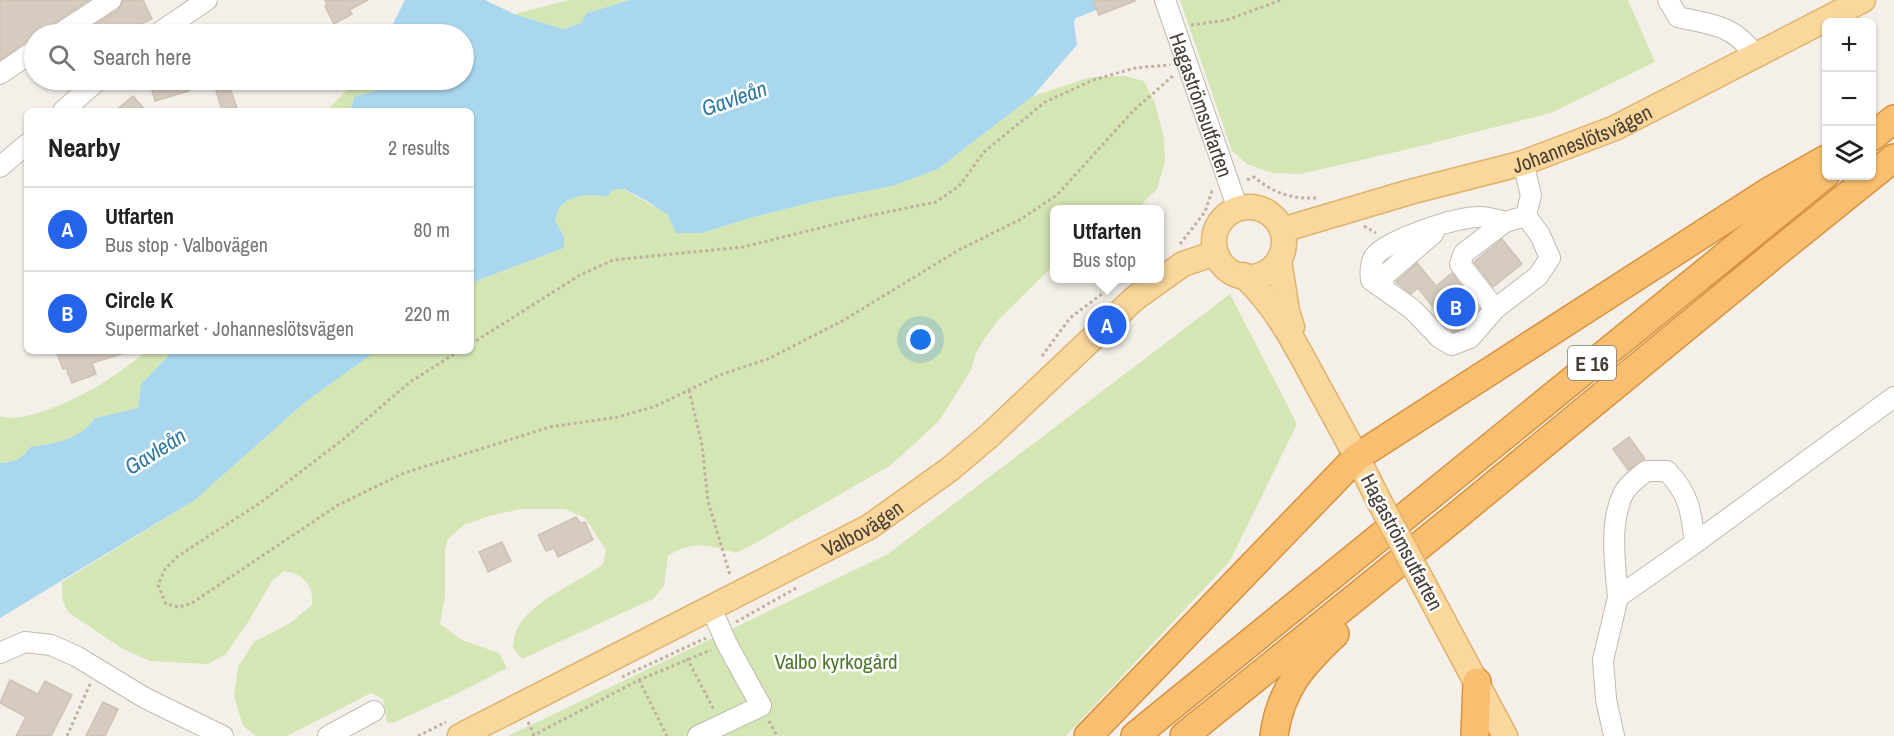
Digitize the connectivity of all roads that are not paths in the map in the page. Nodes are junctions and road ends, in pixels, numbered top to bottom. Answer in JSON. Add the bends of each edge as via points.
{"nodes":[{"id":1,"x":111,"y":0,"type":"edge"},
{"id":2,"x":207,"y":0,"type":"edge"},
{"id":3,"x":1165,"y":0,"type":"edge"},
{"id":4,"x":1668,"y":0,"type":"edge"},
{"id":5,"x":1863,"y":0,"type":"edge"},
{"id":6,"x":74,"y":24,"type":"edge"},
{"id":7,"x":172,"y":24,"type":"edge"},
{"id":8,"x":1755,"y":55,"type":"junction"},
{"id":9,"x":24,"y":58,"type":"edge"},
{"id":10,"x":0,"y":74,"type":"edge"},
{"id":11,"x":87,"y":90,"type":"edge"},
{"id":12,"x":66,"y":108,"type":"edge"},
{"id":13,"x":24,"y":147,"type":"edge"},
{"id":14,"x":1894,"y":158,"type":"edge"},
{"id":15,"x":1822,"y":162,"type":"edge"},
{"id":16,"x":1523,"y":163,"type":"junction"},
{"id":17,"x":0,"y":167,"type":"edge"},
{"id":18,"x":1822,"y":177,"type":"edge"},
{"id":19,"x":1238,"y":209,"type":"junction"},
{"id":20,"x":1526,"y":216,"type":"junction"},
{"id":21,"x":1505,"y":222,"type":"junction"},
{"id":22,"x":1282,"y":230,"type":"junction"},
{"id":23,"x":1216,"y":253,"type":"junction"},
{"id":24,"x":1279,"y":260,"type":"junction"},
{"id":25,"x":1243,"y":275,"type":"junction"},
{"id":26,"x":1164,"y":278,"type":"edge"},
{"id":27,"x":1156,"y":283,"type":"edge"},
{"id":28,"x":1496,"y":309,"type":"junction"},
{"id":29,"x":1298,"y":350,"type":"junction"},
{"id":30,"x":1894,"y":398,"type":"edge"},
{"id":31,"x":1358,"y":457,"type":"junction"},
{"id":32,"x":1449,"y":522,"type":"junction"},
{"id":33,"x":1695,"y":543,"type":"junction"},
{"id":34,"x":1618,"y":597,"type":"junction"},
{"id":35,"x":711,"y":608,"type":"junction"},
{"id":36,"x":0,"y":654,"type":"edge"},
{"id":37,"x":1477,"y":682,"type":"junction"},
{"id":38,"x":374,"y":711,"type":"dead end"},
{"id":39,"x":454,"y":729,"type":"edge"},
{"id":40,"x":223,"y":736,"type":"edge"},
{"id":41,"x":328,"y":736,"type":"edge"},
{"id":42,"x":698,"y":736,"type":"edge"},
{"id":43,"x":1088,"y":736,"type":"edge"},
{"id":44,"x":1135,"y":736,"type":"edge"},
{"id":45,"x":1184,"y":736,"type":"edge"},
{"id":46,"x":1274,"y":736,"type":"edge"},
{"id":47,"x":1475,"y":736,"type":"edge"},
{"id":48,"x":1505,"y":736,"type":"edge"},
{"id":49,"x":1614,"y":736,"type":"edge"}],
"edges":[{"from":1,"to":6,"type":"street"},
{"from":2,"to":7,"type":"street"},
{"from":3,"to":19,"type":"street","name":"Hagaströmsutfarten","via":[[1236,184]]},
{"from":4,"to":8,"type":"street","via":[[1678,17],[1726,28],[1744,40]]},
{"from":5,"to":8,"type":"main road","name":"Johanneslötsvägen"},
{"from":8,"to":16,"type":"main road","name":"Johanneslötsvägen","via":[[1615,128]]},
{"from":9,"to":10,"type":"street"},
{"from":11,"to":12,"type":"street"},
{"from":13,"to":17,"type":"street"},
{"from":14,"to":32,"type":"highway","number":"E 16"},
{"from":15,"to":31,"type":"highway","via":[[1766,193]]},
{"from":16,"to":20,"type":"street","via":[[1531,195]]},
{"from":16,"to":22,"type":"main road","name":"Johanneslötsvägen"},
{"from":18,"to":44,"type":"highway","number":"E 16"},
{"from":19,"to":22,"type":"main road","via":[[1248,207],[1269,213]]},
{"from":19,"to":23,"type":"main road","via":[[1220,222],[1214,242]]},
{"from":20,"to":21,"type":"street"},
{"from":20,"to":28,"type":"street","via":[[1550,258],[1538,276]]},
{"from":21,"to":28,"type":"street","via":[[1464,253],[1460,264]]},
{"from":21,"to":28,"type":"street","via":[[1480,216],[1455,219],[1385,248],[1370,269],[1371,280],[1412,309],[1452,345],[1470,338]]},
{"from":22,"to":24,"type":"main road","name":"Hagaströmsutfarten"},
{"from":23,"to":25,"type":"main road","name":"Hagaströmsutfarten","via":[[1230,271]]},
{"from":23,"to":26,"type":"main road","name":"Valbovägen","via":[[1183,264]]},
{"from":24,"to":25,"type":"main road","via":[[1263,273]]},
{"from":24,"to":29,"type":"main road","name":"Hagaströmsutfarten"},
{"from":25,"to":29,"type":"main road","name":"Hagaströmsutfarten","via":[[1268,302]]},
{"from":27,"to":35,"type":"main road","name":"Valbovägen","via":[[1134,299],[989,436],[908,501],[869,527]]},
{"from":29,"to":31,"type":"main road","name":"Hagaströmsutfarten"},
{"from":30,"to":33,"type":"street"},
{"from":31,"to":37,"type":"main road","name":"Hagaströmsutfarten","bridge":true},
{"from":31,"to":43,"type":"highway"},
{"from":32,"to":45,"type":"highway","number":"E 16"},
{"from":32,"to":46,"type":"highway","via":[[1295,676],[1276,718]]},
{"from":33,"to":34,"type":"street"},
{"from":33,"to":34,"type":"street","via":[[1689,500],[1679,484],[1667,471],[1646,471],[1623,492],[1616,522]]},
{"from":34,"to":49,"type":"street","via":[[1603,660]]},
{"from":35,"to":39,"type":"main road","name":"Valbovägen"},
{"from":35,"to":42,"type":"street","via":[[761,706]]},
{"from":36,"to":40,"type":"street","via":[[26,642],[51,645]]},
{"from":37,"to":47,"type":"highway"},
{"from":37,"to":48,"type":"main road","name":"Hagaströmsutfarten"},
{"from":38,"to":41,"type":"street"}]}
